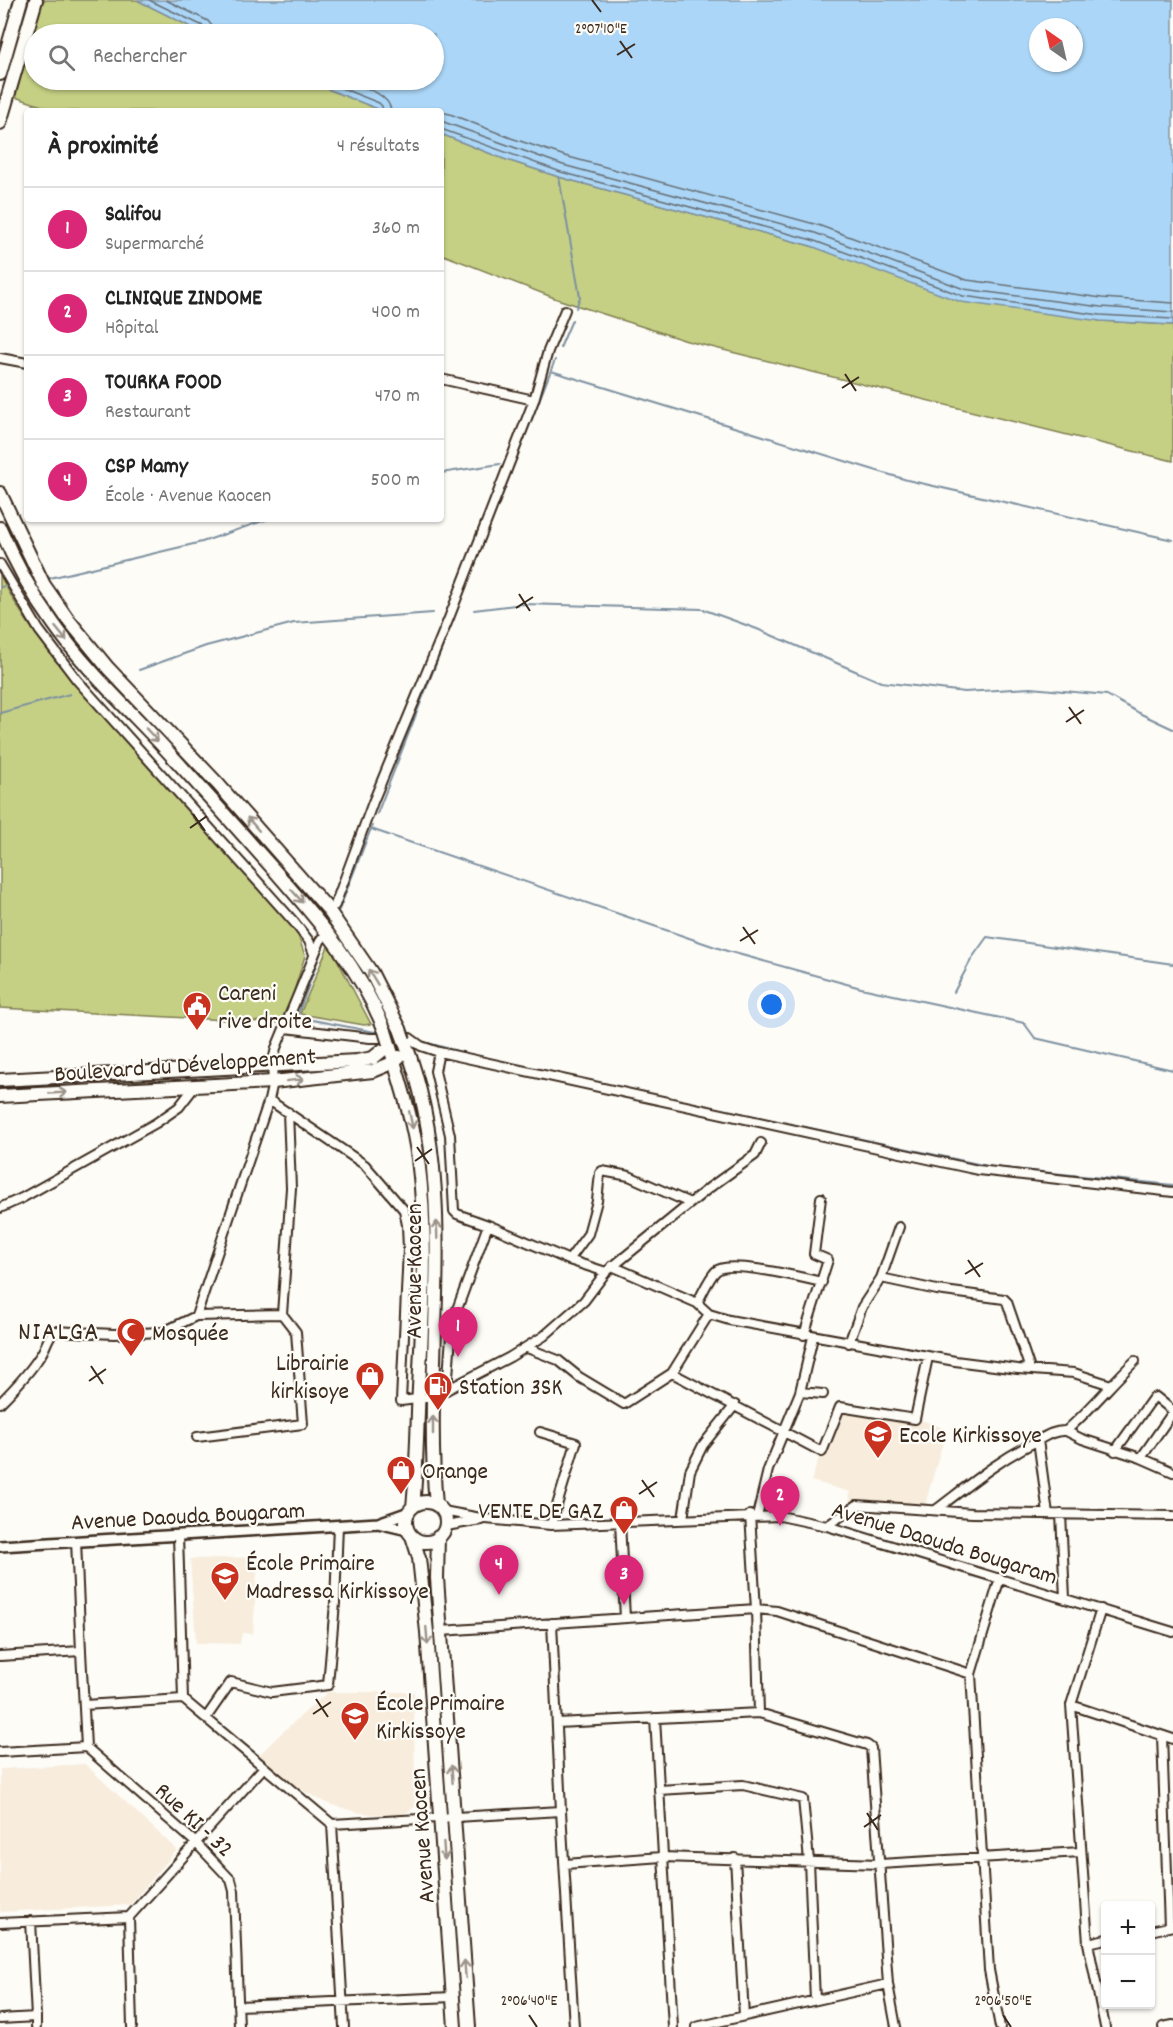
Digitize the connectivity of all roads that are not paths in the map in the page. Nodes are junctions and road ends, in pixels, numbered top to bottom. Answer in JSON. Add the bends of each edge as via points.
{"nodes":[{"id":1,"x":21,"y":0,"type":"edge"},
{"id":2,"x":36,"y":0,"type":"edge"},
{"id":3,"x":29,"y":24,"type":"edge"},
{"id":4,"x":24,"y":41,"type":"edge"},
{"id":5,"x":0,"y":74,"type":"edge"},
{"id":6,"x":0,"y":123,"type":"edge"},
{"id":7,"x":565,"y":310,"type":"dead end"},
{"id":8,"x":0,"y":358,"type":"edge"},
{"id":9,"x":24,"y":362,"type":"edge"},
{"id":10,"x":444,"y":380,"type":"edge"},
{"id":11,"x":534,"y":399,"type":"junction"},
{"id":12,"x":0,"y":493,"type":"edge"},
{"id":13,"x":0,"y":528,"type":"edge"},
{"id":14,"x":0,"y":564,"type":"edge"},
{"id":15,"x":335,"y":905,"type":"dead end"},
{"id":16,"x":321,"y":939,"type":"dead end"},
{"id":17,"x":314,"y":954,"type":"junction"},
{"id":18,"x":285,"y":1028,"type":"junction"},
{"id":19,"x":402,"y":1036,"type":"junction"},
{"id":20,"x":389,"y":1044,"type":"junction"},
{"id":21,"x":439,"y":1052,"type":"junction"},
{"id":22,"x":394,"y":1061,"type":"junction"},
{"id":23,"x":272,"y":1065,"type":"junction"},
{"id":24,"x":373,"y":1071,"type":"junction"},
{"id":25,"x":139,"y":1073,"type":"junction"},
{"id":26,"x":89,"y":1075,"type":"junction"},
{"id":27,"x":0,"y":1080,"type":"edge"},
{"id":28,"x":273,"y":1083,"type":"junction"},
{"id":29,"x":196,"y":1085,"type":"junction"},
{"id":30,"x":140,"y":1089,"type":"junction"},
{"id":31,"x":403,"y":1091,"type":"junction"},
{"id":32,"x":89,"y":1092,"type":"junction"},
{"id":33,"x":0,"y":1096,"type":"edge"},
{"id":34,"x":269,"y":1100,"type":"junction"},
{"id":35,"x":288,"y":1112,"type":"junction"},
{"id":36,"x":762,"y":1143,"type":"dead end"},
{"id":37,"x":1173,"y":1192,"type":"edge"},
{"id":38,"x":821,"y":1198,"type":"dead end"},
{"id":39,"x":690,"y":1203,"type":"junction"},
{"id":40,"x":0,"y":1208,"type":"edge"},
{"id":41,"x":488,"y":1225,"type":"junction"},
{"id":42,"x":900,"y":1227,"type":"dead end"},
{"id":43,"x":569,"y":1260,"type":"junction"},
{"id":44,"x":609,"y":1269,"type":"junction"},
{"id":45,"x":881,"y":1278,"type":"junction"},
{"id":46,"x":822,"y":1282,"type":"junction"},
{"id":47,"x":697,"y":1303,"type":"junction"},
{"id":48,"x":282,"y":1314,"type":"junction"},
{"id":49,"x":710,"y":1314,"type":"junction"},
{"id":50,"x":196,"y":1316,"type":"junction"},
{"id":51,"x":804,"y":1335,"type":"junction"},
{"id":52,"x":813,"y":1337,"type":"junction"},
{"id":53,"x":849,"y":1343,"type":"junction"},
{"id":54,"x":526,"y":1348,"type":"junction"},
{"id":55,"x":928,"y":1357,"type":"junction"},
{"id":56,"x":1135,"y":1361,"type":"dead end"},
{"id":57,"x":1030,"y":1369,"type":"junction"},
{"id":58,"x":672,"y":1372,"type":"junction"},
{"id":59,"x":1111,"y":1385,"type":"junction"},
{"id":60,"x":447,"y":1390,"type":"junction"},
{"id":61,"x":800,"y":1392,"type":"junction"},
{"id":62,"x":823,"y":1394,"type":"dead end"},
{"id":63,"x":433,"y":1397,"type":"junction"},
{"id":64,"x":418,"y":1400,"type":"junction"},
{"id":65,"x":0,"y":1403,"type":"edge"},
{"id":66,"x":735,"y":1405,"type":"junction"},
{"id":67,"x":1173,"y":1411,"type":"edge"},
{"id":68,"x":1066,"y":1431,"type":"junction"},
{"id":69,"x":540,"y":1432,"type":"dead end"},
{"id":70,"x":784,"y":1432,"type":"junction"},
{"id":71,"x":197,"y":1437,"type":"dead end"},
{"id":72,"x":1038,"y":1440,"type":"junction"},
{"id":73,"x":1115,"y":1450,"type":"junction"},
{"id":74,"x":1141,"y":1458,"type":"junction"},
{"id":75,"x":1173,"y":1472,"type":"edge"},
{"id":76,"x":439,"y":1508,"type":"junction"},
{"id":77,"x":411,"y":1509,"type":"junction"},
{"id":78,"x":937,"y":1509,"type":"junction"},
{"id":79,"x":1048,"y":1514,"type":"junction"},
{"id":80,"x":1061,"y":1514,"type":"junction"},
{"id":81,"x":754,"y":1516,"type":"junction"},
{"id":82,"x":1173,"y":1516,"type":"edge"},
{"id":83,"x":486,"y":1519,"type":"junction"},
{"id":84,"x":683,"y":1520,"type":"junction"},
{"id":85,"x":620,"y":1522,"type":"junction"},
{"id":86,"x":378,"y":1523,"type":"junction"},
{"id":87,"x":338,"y":1525,"type":"junction"},
{"id":88,"x":551,"y":1525,"type":"junction"},
{"id":89,"x":446,"y":1526,"type":"junction"},
{"id":90,"x":827,"y":1526,"type":"junction"},
{"id":91,"x":410,"y":1533,"type":"junction"},
{"id":92,"x":178,"y":1535,"type":"junction"},
{"id":93,"x":438,"y":1538,"type":"junction"},
{"id":94,"x":76,"y":1541,"type":"junction"},
{"id":95,"x":0,"y":1546,"type":"edge"},
{"id":96,"x":1000,"y":1578,"type":"junction"},
{"id":97,"x":1065,"y":1598,"type":"junction"},
{"id":98,"x":756,"y":1609,"type":"junction"},
{"id":99,"x":1101,"y":1609,"type":"junction"},
{"id":100,"x":625,"y":1618,"type":"junction"},
{"id":101,"x":552,"y":1623,"type":"junction"},
{"id":102,"x":1172,"y":1630,"type":"edge"},
{"id":103,"x":441,"y":1631,"type":"junction"},
{"id":104,"x":81,"y":1651,"type":"junction"},
{"id":105,"x":0,"y":1656,"type":"edge"},
{"id":106,"x":970,"y":1674,"type":"junction"},
{"id":107,"x":183,"y":1699,"type":"junction"},
{"id":108,"x":84,"y":1705,"type":"junction"},
{"id":109,"x":1071,"y":1705,"type":"junction"},
{"id":110,"x":759,"y":1713,"type":"junction"},
{"id":111,"x":206,"y":1718,"type":"junction"},
{"id":112,"x":655,"y":1718,"type":"junction"},
{"id":113,"x":557,"y":1723,"type":"junction"},
{"id":114,"x":1162,"y":1736,"type":"junction"},
{"id":115,"x":1173,"y":1739,"type":"edge"},
{"id":116,"x":86,"y":1747,"type":"junction"},
{"id":117,"x":0,"y":1752,"type":"edge"},
{"id":118,"x":264,"y":1767,"type":"junction"},
{"id":119,"x":659,"y":1790,"type":"junction"},
{"id":120,"x":561,"y":1811,"type":"junction"},
{"id":121,"x":455,"y":1817,"type":"junction"},
{"id":122,"x":442,"y":1818,"type":"junction"},
{"id":123,"x":332,"y":1824,"type":"junction"},
{"id":124,"x":196,"y":1843,"type":"junction"},
{"id":125,"x":1081,"y":1852,"type":"junction"},
{"id":126,"x":662,"y":1857,"type":"junction"},
{"id":127,"x":735,"y":1858,"type":"junction"},
{"id":128,"x":981,"y":1858,"type":"junction"},
{"id":129,"x":809,"y":1861,"type":"junction"},
{"id":130,"x":564,"y":1864,"type":"junction"},
{"id":131,"x":880,"y":1864,"type":"junction"},
{"id":132,"x":129,"y":1917,"type":"junction"},
{"id":133,"x":31,"y":1921,"type":"junction"},
{"id":134,"x":0,"y":1923,"type":"edge"},
{"id":135,"x":1171,"y":1927,"type":"edge"},
{"id":136,"x":1155,"y":1930,"type":"edge"},
{"id":137,"x":1101,"y":1941,"type":"edge"},
{"id":138,"x":1088,"y":1943,"type":"junction"},
{"id":139,"x":888,"y":1984,"type":"junction"},
{"id":140,"x":453,"y":1997,"type":"junction"},
{"id":141,"x":815,"y":2000,"type":"junction"},
{"id":142,"x":343,"y":2002,"type":"junction"},
{"id":143,"x":238,"y":2006,"type":"junction"},
{"id":144,"x":744,"y":2016,"type":"junction"},
{"id":145,"x":36,"y":2017,"type":"junction"},
{"id":146,"x":0,"y":2019,"type":"edge"},
{"id":147,"x":1173,"y":2025,"type":"edge"},
{"id":148,"x":36,"y":2027,"type":"edge"},
{"id":149,"x":132,"y":2027,"type":"edge"},
{"id":150,"x":239,"y":2027,"type":"edge"},
{"id":151,"x":344,"y":2027,"type":"edge"},
{"id":152,"x":455,"y":2027,"type":"edge"},
{"id":153,"x":469,"y":2027,"type":"edge"},
{"id":154,"x":574,"y":2027,"type":"edge"},
{"id":155,"x":673,"y":2027,"type":"edge"},
{"id":156,"x":696,"y":2027,"type":"edge"},
{"id":157,"x":896,"y":2027,"type":"edge"},
{"id":158,"x":1000,"y":2027,"type":"edge"},
{"id":159,"x":1105,"y":2027,"type":"edge"},
{"id":160,"x":1163,"y":2027,"type":"edge"}],
"edges":[{"from":1,"to":5,"type":"highway"},
{"from":2,"to":3,"type":"highway"},
{"from":4,"to":6,"type":"highway"},
{"from":7,"to":11,"type":"street"},
{"from":8,"to":9,"type":"street"},
{"from":10,"to":11,"type":"street"},
{"from":11,"to":15,"type":"street"},
{"from":19,"to":12,"type":"highway","name":"Avenue Kaocen","one_way":true,"via":[[371,972],[327,908],[217,783],[108,668],[68,618],[36,569]]},
{"from":13,"to":20,"type":"highway","name":"Avenue Kaocen","one_way":true,"bridge":true,"via":[[53,623],[323,925],[372,1001]]},
{"from":14,"to":17,"type":"street","via":[[39,630],[77,680],[294,922]]},
{"from":16,"to":17,"type":"street"},
{"from":17,"to":18,"type":"street"},
{"from":18,"to":21,"type":"street","via":[[370,1038],[410,1038]]},
{"from":18,"to":23,"type":"street"},
{"from":19,"to":22,"type":"highway","via":[[403,1052]]},
{"from":63,"to":19,"type":"highway","name":"Avenue Kaocen","one_way":true,"via":[[438,1229],[424,1106]]},
{"from":20,"to":22,"type":"highway","name":"Avenue Kaocen"},
{"from":20,"to":23,"type":"highway","name":"Boulevard du Développement","via":[[370,1059]]},
{"from":21,"to":37,"type":"street","via":[[978,1170]]},
{"from":21,"to":41,"type":"street","via":[[435,1071],[450,1135],[454,1210],[457,1215]]},
{"from":22,"to":24,"type":"highway","name":"Boulevard du Développement"},
{"from":22,"to":31,"type":"highway","name":"Avenue Kaocen"},
{"from":23,"to":25,"type":"highway","name":"Boulevard du Développement"},
{"from":23,"to":28,"type":"street"},
{"from":28,"to":24,"type":"highway","name":"Boulevard du Développement","one_way":true},
{"from":24,"to":31,"type":"highway","via":[[389,1077]]},
{"from":25,"to":26,"type":"highway","name":"Boulevard du Développement"},
{"from":25,"to":30,"type":"highway"},
{"from":26,"to":27,"type":"highway","name":"Boulevard du Développement"},
{"from":26,"to":32,"type":"highway"},
{"from":28,"to":29,"type":"highway","name":"Boulevard du Développement"},
{"from":28,"to":34,"type":"street"},
{"from":29,"to":30,"type":"highway","name":"Boulevard du Développement"},
{"from":29,"to":40,"type":"street","via":[[179,1107],[156,1123]]},
{"from":30,"to":32,"type":"highway","name":"Boulevard du Développement"},
{"from":31,"to":64,"type":"highway","name":"Avenue Kaocen","one_way":true,"via":[[418,1157],[424,1210]]},
{"from":33,"to":32,"type":"highway","name":"Boulevard du Développement","one_way":true},
{"from":34,"to":35,"type":"street"},
{"from":34,"to":50,"type":"street"},
{"from":35,"to":48,"type":"street","via":[[291,1188]]},
{"from":35,"to":64,"type":"street","via":[[365,1165],[404,1210],[408,1249],[401,1401]]},
{"from":36,"to":39,"type":"street","via":[[755,1155]]},
{"from":38,"to":46,"type":"street","via":[[814,1254],[828,1260]]},
{"from":39,"to":43,"type":"street","via":[[629,1176],[602,1171],[588,1234]]},
{"from":39,"to":44,"type":"street"},
{"from":41,"to":43,"type":"street"},
{"from":41,"to":60,"type":"street","via":[[452,1323]]},
{"from":42,"to":45,"type":"street"},
{"from":43,"to":44,"type":"street"},
{"from":44,"to":47,"type":"street"},
{"from":44,"to":54,"type":"street","via":[[584,1301]]},
{"from":45,"to":53,"type":"street","via":[[862,1307]]},
{"from":45,"to":57,"type":"street","via":[[937,1290],[1001,1297],[1007,1302]]},
{"from":46,"to":47,"type":"street","via":[[756,1268],[724,1267],[716,1272]]},
{"from":46,"to":51,"type":"street"},
{"from":47,"to":49,"type":"street"},
{"from":48,"to":50,"type":"street"},
{"from":48,"to":71,"type":"street","via":[[296,1332],[303,1424]]},
{"from":49,"to":51,"type":"street"},
{"from":49,"to":58,"type":"street"},
{"from":50,"to":65,"type":"street","via":[[162,1332],[54,1331],[42,1354]]},
{"from":51,"to":52,"type":"street"},
{"from":52,"to":53,"type":"street"},
{"from":52,"to":61,"type":"street"},
{"from":53,"to":55,"type":"street"},
{"from":54,"to":58,"type":"street","via":[[558,1360],[624,1404]]},
{"from":54,"to":60,"type":"street"},
{"from":55,"to":57,"type":"street"},
{"from":55,"to":70,"type":"street","via":[[915,1419],[842,1406],[822,1452]]},
{"from":56,"to":59,"type":"street"},
{"from":57,"to":59,"type":"street","via":[[1074,1373]]},
{"from":58,"to":66,"type":"street"},
{"from":59,"to":68,"type":"street"},
{"from":60,"to":63,"type":"street"},
{"from":61,"to":62,"type":"street"},
{"from":61,"to":70,"type":"street"},
{"from":63,"to":64,"type":"street"},
{"from":76,"to":63,"type":"highway","name":"Avenue Kaocen","one_way":true,"via":[[433,1468]]},
{"from":64,"to":77,"type":"highway","name":"Avenue Kaocen","via":[[417,1467]]},
{"from":66,"to":70,"type":"street"},
{"from":66,"to":84,"type":"street","via":[[703,1445],[690,1471]]},
{"from":67,"to":73,"type":"street","via":[[1154,1398]]},
{"from":67,"to":74,"type":"street"},
{"from":68,"to":72,"type":"street"},
{"from":68,"to":73,"type":"street"},
{"from":69,"to":88,"type":"street","via":[[576,1443]]},
{"from":70,"to":81,"type":"street"},
{"from":72,"to":78,"type":"street","via":[[1012,1453]]},
{"from":72,"to":79,"type":"street"},
{"from":73,"to":74,"type":"street"},
{"from":74,"to":75,"type":"street"},
{"from":76,"to":77,"type":"highway","via":[[424,1502]]},
{"from":76,"to":83,"type":"street","name":"Avenue Daouda Bougaram"},
{"from":76,"to":89,"type":"highway"},
{"from":77,"to":86,"type":"street","name":"Avenue Daouda Bougaram"},
{"from":77,"to":91,"type":"highway","via":[[406,1524]]},
{"from":78,"to":79,"type":"street"},
{"from":78,"to":90,"type":"street","via":[[857,1505]]},
{"from":79,"to":80,"type":"street"},
{"from":80,"to":82,"type":"street"},
{"from":80,"to":97,"type":"street"},
{"from":81,"to":84,"type":"street","name":"Avenue Daouda Bougaram"},
{"from":81,"to":90,"type":"street","name":"Avenue Daouda Bougaram","via":[[780,1516]]},
{"from":81,"to":98,"type":"street"},
{"from":83,"to":88,"type":"street","name":"Avenue Daouda Bougaram"},
{"from":83,"to":89,"type":"street","name":"Avenue Daouda Bougaram"},
{"from":84,"to":85,"type":"street","name":"Avenue Daouda Bougaram"},
{"from":85,"to":88,"type":"street","name":"Avenue Daouda Bougaram"},
{"from":85,"to":100,"type":"street"},
{"from":86,"to":87,"type":"street","name":"Avenue Daouda Bougaram"},
{"from":86,"to":91,"type":"street","name":"Avenue Daouda Bougaram"},
{"from":87,"to":92,"type":"street","name":"Avenue Daouda Bougaram"},
{"from":87,"to":111,"type":"street","via":[[328,1685],[272,1692],[231,1682]]},
{"from":89,"to":93,"type":"highway"},
{"from":90,"to":96,"type":"street","name":"Avenue Daouda Bougaram"},
{"from":91,"to":93,"type":"highway","via":[[425,1542]]},
{"from":91,"to":122,"type":"highway","name":"Avenue Kaocen","one_way":true,"via":[[419,1558]]},
{"from":92,"to":94,"type":"street","name":"Avenue Daouda Bougaram"},
{"from":92,"to":107,"type":"street"},
{"from":93,"to":103,"type":"highway","name":"Avenue Kaocen"},
{"from":94,"to":95,"type":"street","name":"Avenue Daouda Bougaram"},
{"from":94,"to":104,"type":"street"},
{"from":96,"to":97,"type":"street","name":"Avenue Daouda Bougaram"},
{"from":96,"to":106,"type":"street"},
{"from":97,"to":99,"type":"street","name":"Avenue Daouda Bougaram"},
{"from":98,"to":100,"type":"street"},
{"from":98,"to":106,"type":"street","via":[[777,1611]]},
{"from":98,"to":110,"type":"street"},
{"from":99,"to":102,"type":"street","name":"Avenue Daouda Bougaram"},
{"from":99,"to":109,"type":"street"},
{"from":100,"to":101,"type":"street"},
{"from":101,"to":103,"type":"street"},
{"from":101,"to":113,"type":"street"},
{"from":121,"to":103,"type":"highway","name":"Avenue Kaocen","one_way":true},
{"from":104,"to":105,"type":"street"},
{"from":104,"to":108,"type":"street"},
{"from":106,"to":128,"type":"street"},
{"from":107,"to":108,"type":"street"},
{"from":107,"to":111,"type":"street"},
{"from":108,"to":116,"type":"street"},
{"from":109,"to":114,"type":"street"},
{"from":109,"to":125,"type":"street"},
{"from":110,"to":112,"type":"street"},
{"from":110,"to":131,"type":"street","via":[[871,1748]]},
{"from":111,"to":118,"type":"street"},
{"from":112,"to":113,"type":"street"},
{"from":112,"to":119,"type":"street"},
{"from":113,"to":120,"type":"street"},
{"from":114,"to":115,"type":"street"},
{"from":114,"to":135,"type":"street"},
{"from":116,"to":117,"type":"street"},
{"from":116,"to":124,"type":"street","name":"Rue KI - 32"},
{"from":118,"to":123,"type":"street"},
{"from":118,"to":124,"type":"street"},
{"from":119,"to":126,"type":"street"},
{"from":119,"to":129,"type":"street","via":[[743,1785],[801,1797],[805,1802]]},
{"from":120,"to":121,"type":"street"},
{"from":120,"to":130,"type":"street"},
{"from":121,"to":122,"type":"street"},
{"from":153,"to":121,"type":"highway","name":"Avenue Kaocen","one_way":true},
{"from":122,"to":123,"type":"street"},
{"from":122,"to":140,"type":"highway","name":"Avenue Kaocen","one_way":true},
{"from":123,"to":142,"type":"street"},
{"from":124,"to":132,"type":"street"},
{"from":124,"to":143,"type":"street","name":"Rue KI - 32","via":[[233,1885]]},
{"from":125,"to":128,"type":"street"},
{"from":125,"to":138,"type":"street"},
{"from":126,"to":127,"type":"street"},
{"from":126,"to":130,"type":"street"},
{"from":126,"to":155,"type":"street"},
{"from":127,"to":129,"type":"street"},
{"from":127,"to":144,"type":"street"},
{"from":128,"to":131,"type":"street"},
{"from":128,"to":158,"type":"street","via":[[989,1970]]},
{"from":129,"to":131,"type":"street"},
{"from":129,"to":141,"type":"street"},
{"from":130,"to":154,"type":"street"},
{"from":131,"to":139,"type":"street"},
{"from":132,"to":133,"type":"street"},
{"from":132,"to":149,"type":"street"},
{"from":133,"to":134,"type":"street"},
{"from":133,"to":145,"type":"street"},
{"from":135,"to":136,"type":"street"},
{"from":137,"to":138,"type":"street"},
{"from":138,"to":159,"type":"street"},
{"from":139,"to":141,"type":"street"},
{"from":139,"to":157,"type":"street"},
{"from":140,"to":142,"type":"street"},
{"from":140,"to":152,"type":"highway","name":"Avenue Kaocen"},
{"from":141,"to":144,"type":"street"},
{"from":142,"to":143,"type":"street"},
{"from":142,"to":151,"type":"street"},
{"from":143,"to":150,"type":"street","name":"Rue KI - 32"},
{"from":144,"to":156,"type":"street"},
{"from":145,"to":146,"type":"street"},
{"from":145,"to":148,"type":"street"},
{"from":147,"to":160,"type":"street"}]}
